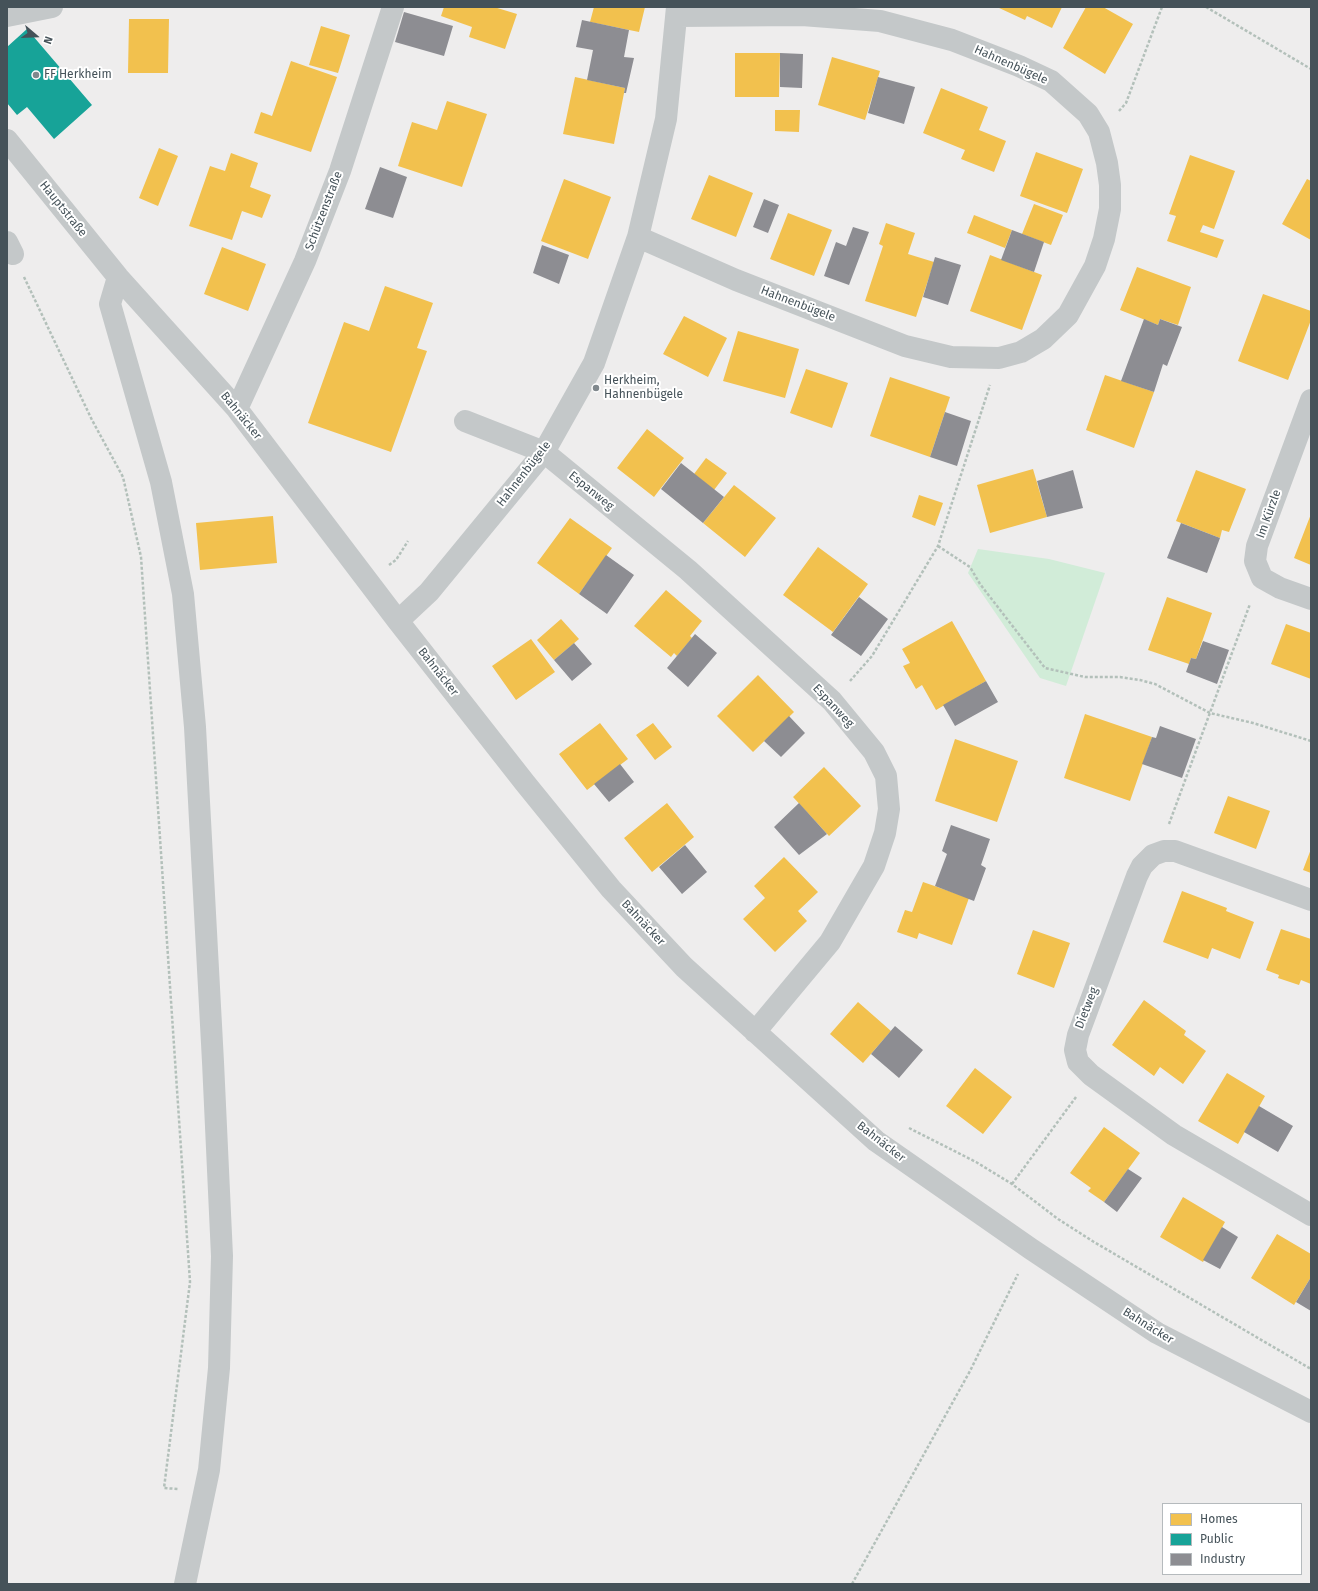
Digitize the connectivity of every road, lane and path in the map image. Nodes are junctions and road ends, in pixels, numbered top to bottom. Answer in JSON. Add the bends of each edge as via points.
{"nodes":[{"id":1,"x":52,"y":7,"type":"edge"},
{"id":2,"x":393,"y":7,"type":"edge"},
{"id":3,"x":1162,"y":7,"type":"edge"},
{"id":4,"x":1206,"y":7,"type":"edge"},
{"id":5,"x":678,"y":11,"type":"edge"},
{"id":6,"x":7,"y":16,"type":"edge"},
{"id":7,"x":1311,"y":69,"type":"edge"},
{"id":8,"x":1099,"y":132,"type":"junction"},
{"id":9,"x":7,"y":140,"type":"edge"},
{"id":10,"x":638,"y":237,"type":"junction"},
{"id":11,"x":10,"y":248,"type":"edge"},
{"id":12,"x":118,"y":277,"type":"junction"},
{"id":13,"x":999,"y":358,"type":"junction"},
{"id":14,"x":1311,"y":400,"type":"edge"},
{"id":15,"x":237,"y":409,"type":"junction"},
{"id":16,"x":465,"y":420,"type":"dead end"},
{"id":17,"x":544,"y":452,"type":"junction"},
{"id":18,"x":938,"y":546,"type":"junction"},
{"id":19,"x":1262,"y":578,"type":"junction"},
{"id":20,"x":1311,"y":599,"type":"edge"},
{"id":21,"x":398,"y":622,"type":"junction"},
{"id":22,"x":832,"y":701,"type":"junction"},
{"id":23,"x":1210,"y":713,"type":"junction"},
{"id":24,"x":1311,"y":741,"type":"edge"},
{"id":25,"x":1164,"y":851,"type":"junction"},
{"id":26,"x":1311,"y":900,"type":"edge"},
{"id":27,"x":754,"y":1032,"type":"junction"},
{"id":28,"x":1091,"y":1075,"type":"junction"},
{"id":29,"x":906,"y":1127,"type":"dead end"},
{"id":30,"x":1012,"y":1184,"type":"junction"},
{"id":31,"x":1311,"y":1215,"type":"edge"},
{"id":32,"x":1031,"y":1249,"type":"junction"},
{"id":33,"x":1311,"y":1368,"type":"edge"},
{"id":34,"x":1311,"y":1412,"type":"edge"},
{"id":35,"x":204,"y":1492,"type":"junction"},
{"id":36,"x":186,"y":1584,"type":"edge"},
{"id":37,"x":852,"y":1584,"type":"edge"}],
"edges":[{"from":1,"to":6,"type":"street"},
{"from":2,"to":15,"type":"street","name":"Schützenstraße","via":[[340,171],[306,261]]},
{"from":3,"to":8,"type":"path","via":[[1126,103]]},
{"from":4,"to":7,"type":"path"},
{"from":5,"to":8,"type":"street","name":"Hahnenbügele","via":[[880,21],[952,40],[1051,81],[1088,114]]},
{"from":5,"to":10,"type":"street","name":"Hahnenbügele","via":[[666,119]]},
{"from":8,"to":13,"type":"street","name":"Hahnenbügele","via":[[1107,163],[1110,209],[1095,266],[1068,315],[1043,339],[1021,352]]},
{"from":9,"to":12,"type":"street","name":"Hauptstraße"},
{"from":10,"to":13,"type":"street","name":"Hahnenbügele","via":[[736,280],[905,346],[952,357]]},
{"from":10,"to":17,"type":"street","name":"Hahnenbügele","via":[[594,363]]},
{"from":11,"to":35,"type":"path","via":[[92,420],[123,477],[142,557],[190,1282],[164,1488]]},
{"from":12,"to":15,"type":"street","name":"Bahnäcker"},
{"from":12,"to":35,"type":"street","via":[[110,304],[164,497],[182,594],[195,727],[222,1256],[219,1368],[209,1470]]},
{"from":13,"to":18,"type":"path"},
{"from":14,"to":19,"type":"street","name":"Im Kürzle","via":[[1257,546],[1255,561]]},
{"from":15,"to":21,"type":"street","name":"Bahnäcker"},
{"from":16,"to":17,"type":"street","name":"Espanweg"},
{"from":17,"to":21,"type":"street","name":"Hahnenbügele","via":[[429,592]]},
{"from":17,"to":22,"type":"street","name":"Espanweg","via":[[688,570]]},
{"from":18,"to":22,"type":"path","via":[[872,656]]},
{"from":18,"to":23,"type":"path","via":[[970,567],[980,584],[1045,668],[1085,678],[1120,677],[1155,684]]},
{"from":19,"to":20,"type":"street","via":[[1280,588]]},
{"from":19,"to":23,"type":"path"},
{"from":21,"to":27,"type":"street","name":"Bahnäcker","via":[[611,889],[684,967]]},
{"from":22,"to":27,"type":"street","name":"Espanweg","via":[[874,752],[886,776],[889,809],[885,833],[874,866],[830,942]]},
{"from":23,"to":24,"type":"path"},
{"from":23,"to":25,"type":"path","via":[[1166,832]]},
{"from":25,"to":26,"type":"street","via":[[1175,851]]},
{"from":25,"to":28,"type":"street","name":"Dietweg","via":[[1153,855],[1142,866],[1078,1034],[1075,1050],[1078,1062]]},
{"from":27,"to":32,"type":"street","name":"Bahnäcker","via":[[876,1141]]},
{"from":28,"to":30,"type":"path"},
{"from":28,"to":31,"type":"street","name":"Dietweg","via":[[1174,1135]]},
{"from":29,"to":30,"type":"path","via":[[950,1148]]},
{"from":30,"to":33,"type":"path","via":[[1052,1215],[1094,1242]]},
{"from":32,"to":34,"type":"street","name":"Bahnäcker","via":[[1156,1333]]},
{"from":32,"to":37,"type":"path","via":[[970,1371]]},
{"from":35,"to":36,"type":"street"}]}
